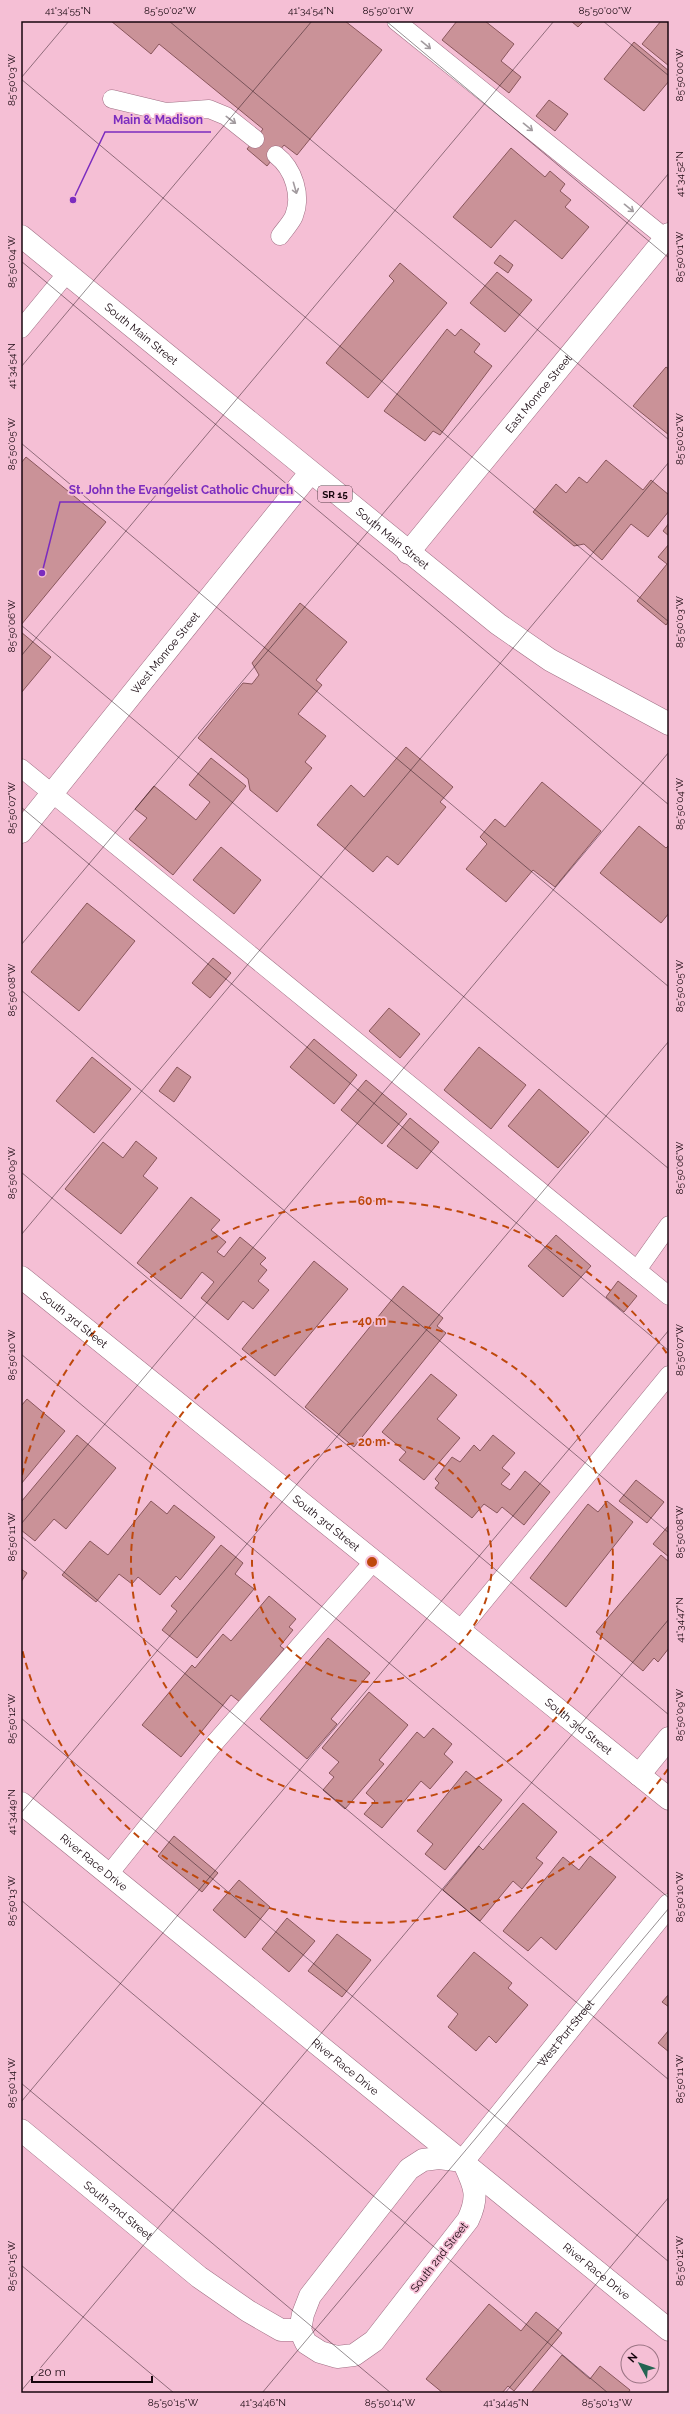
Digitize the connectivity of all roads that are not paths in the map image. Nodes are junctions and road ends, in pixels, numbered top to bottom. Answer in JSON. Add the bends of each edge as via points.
{"nodes":[{"id":1,"x":396,"y":21,"type":"edge"},
{"id":2,"x":112,"y":99,"type":"dead end"},
{"id":3,"x":255,"y":139,"type":"dead end"},
{"id":4,"x":276,"y":155,"type":"dead end"},
{"id":5,"x":21,"y":236,"type":"edge"},
{"id":6,"x":280,"y":236,"type":"dead end"},
{"id":7,"x":668,"y":238,"type":"edge"},
{"id":8,"x":67,"y":273,"type":"junction"},
{"id":9,"x":21,"y":329,"type":"edge"},
{"id":10,"x":310,"y":473,"type":"junction"},
{"id":11,"x":408,"y":553,"type":"junction"},
{"id":12,"x":669,"y":724,"type":"edge"},
{"id":13,"x":21,"y":768,"type":"edge"},
{"id":14,"x":52,"y":794,"type":"junction"},
{"id":15,"x":23,"y":826,"type":"edge"},
{"id":16,"x":669,"y":1225,"type":"edge"},
{"id":17,"x":636,"y":1270,"type":"junction"},
{"id":18,"x":21,"y":1277,"type":"edge"},
{"id":19,"x":669,"y":1296,"type":"edge"},
{"id":20,"x":669,"y":1375,"type":"edge"},
{"id":21,"x":374,"y":1561,"type":"junction"},
{"id":22,"x":460,"y":1630,"type":"junction"},
{"id":23,"x":669,"y":1738,"type":"edge"},
{"id":24,"x":639,"y":1775,"type":"junction"},
{"id":25,"x":669,"y":1799,"type":"edge"},
{"id":26,"x":21,"y":1803,"type":"edge"},
{"id":27,"x":109,"y":1874,"type":"junction"},
{"id":28,"x":669,"y":1905,"type":"edge"},
{"id":29,"x":21,"y":2130,"type":"edge"},
{"id":30,"x":463,"y":2161,"type":"junction"},
{"id":31,"x":300,"y":2330,"type":"junction"},
{"id":32,"x":669,"y":2330,"type":"edge"}],
"edges":[{"from":1,"to":7,"type":"lane","one_way":true},
{"from":2,"to":3,"type":"lane","one_way":true,"via":[[166,112],[208,109],[226,116]]},
{"from":4,"to":6,"type":"lane","one_way":true,"via":[[285,162],[299,199],[293,217]]},
{"from":5,"to":8,"type":"street","name":"South Main Street","number":"SR 15"},
{"from":7,"to":11,"type":"street","name":"East Monroe Street"},
{"from":8,"to":9,"type":"lane"},
{"from":8,"to":10,"type":"street","name":"South Main Street","number":"SR 15"},
{"from":10,"to":11,"type":"street","name":"South Main Street","number":"SR 15"},
{"from":10,"to":14,"type":"street","name":"West Monroe Street"},
{"from":11,"to":12,"type":"street","name":"South Main Street","number":"SR 15","via":[[498,624],[550,660]]},
{"from":13,"to":14,"type":"lane"},
{"from":14,"to":15,"type":"street","name":"West Monroe Street"},
{"from":14,"to":17,"type":"lane"},
{"from":16,"to":17,"type":"lane"},
{"from":17,"to":19,"type":"lane"},
{"from":18,"to":21,"type":"street","name":"South 3rd Street"},
{"from":20,"to":22,"type":"lane"},
{"from":21,"to":22,"type":"street","name":"South 3rd Street"},
{"from":21,"to":27,"type":"lane","via":[[211,1747]]},
{"from":22,"to":24,"type":"street","name":"South 3rd Street"},
{"from":23,"to":24,"type":"street"},
{"from":24,"to":25,"type":"street","name":"South 3rd Street"},
{"from":26,"to":27,"type":"street","name":"River Race Drive"},
{"from":27,"to":30,"type":"street","name":"River Race Drive"},
{"from":28,"to":30,"type":"street","name":"West Purl Street"},
{"from":29,"to":31,"type":"street","name":"South 2nd Street","via":[[198,2277],[281,2330]]},
{"from":30,"to":31,"type":"street","via":[[439,2158],[423,2160],[409,2169],[310,2296]]},
{"from":30,"to":31,"type":"street","name":"South 2nd Street","via":[[475,2187],[476,2204],[468,2220],[374,2341],[354,2355],[337,2356],[320,2352],[306,2343]]},
{"from":30,"to":32,"type":"street","name":"River Race Drive","via":[[529,2218]]}]}
